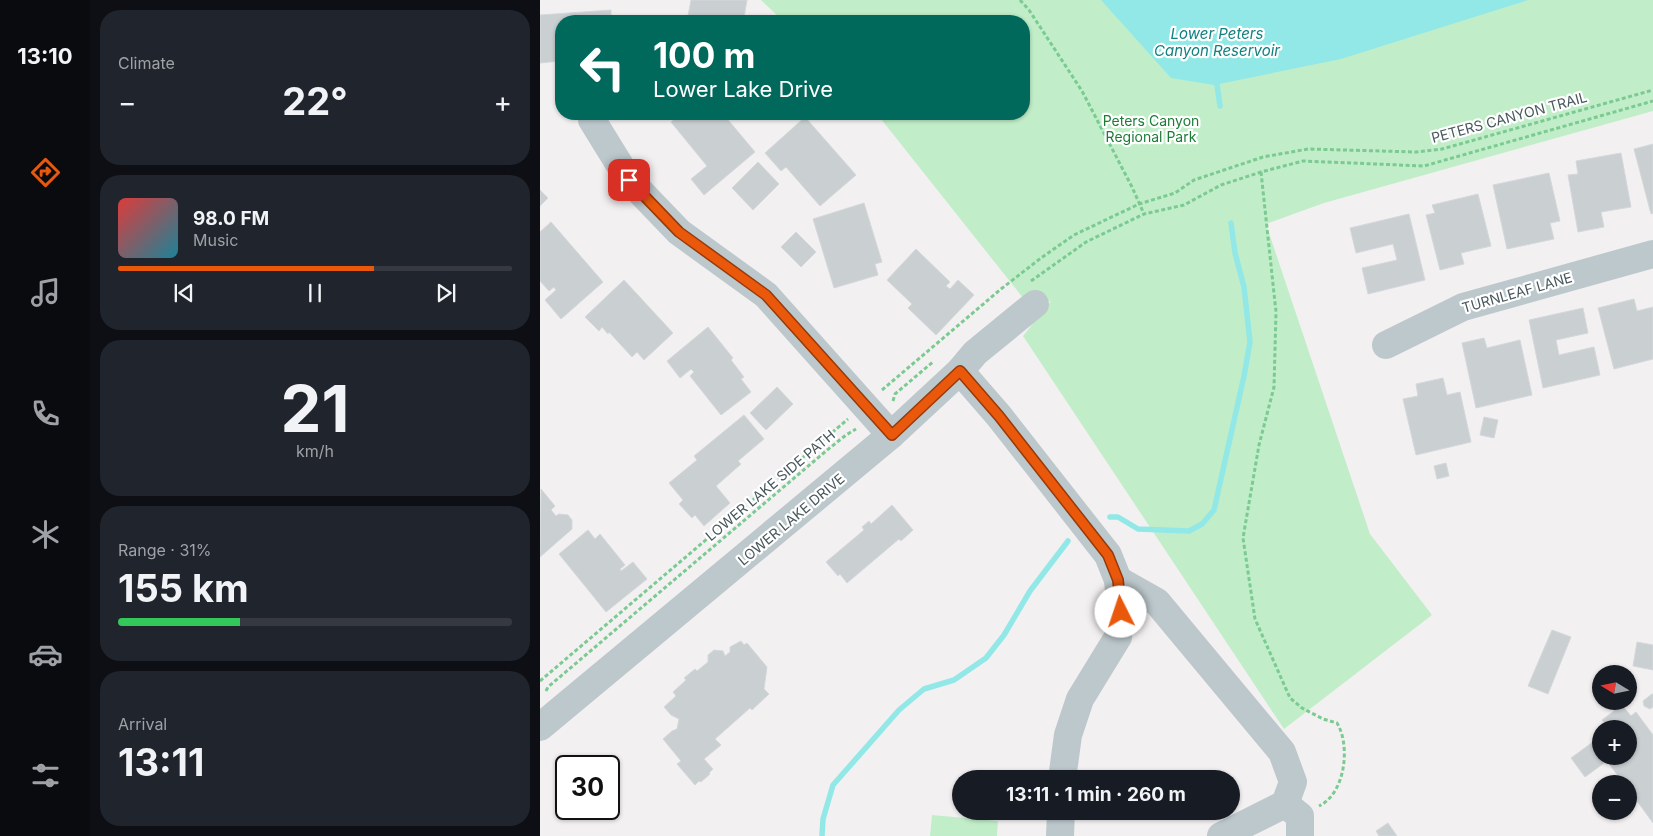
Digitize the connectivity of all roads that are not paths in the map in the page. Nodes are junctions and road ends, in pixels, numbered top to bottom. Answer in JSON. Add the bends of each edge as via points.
{"nodes":[{"id":1,"x":592,"y":120,"type":"dead end"},
{"id":2,"x":1653,"y":254,"type":"edge"},
{"id":3,"x":1032,"y":294,"type":"road end"},
{"id":4,"x":1386,"y":345,"type":"dead end"},
{"id":5,"x":950,"y":364,"type":"junction"},
{"id":6,"x":877,"y":419,"type":"junction"},
{"id":7,"x":1118,"y":580,"type":"junction"},
{"id":8,"x":540,"y":727,"type":"edge"},
{"id":9,"x":1063,"y":770,"type":"edge"},
{"id":10,"x":1285,"y":804,"type":"junction"},
{"id":11,"x":1061,"y":820,"type":"edge"},
{"id":12,"x":1060,"y":836,"type":"edge"},
{"id":13,"x":1221,"y":836,"type":"edge"},
{"id":14,"x":1300,"y":836,"type":"edge"}],
"edges":[{"from":1,"to":6,"type":"street","via":[[629,180],[679,232],[766,295]]},
{"from":2,"to":4,"type":"street","name":"TURNLEAF LANE","via":[[1463,307]]},
{"from":3,"to":5,"type":"street","name":"LOWER LAKE DRIVE","via":[[975,353]]},
{"from":5,"to":6,"type":"street","name":"LOWER LAKE DRIVE"},
{"from":5,"to":7,"type":"street","via":[[999,416],[1108,555]]},
{"from":6,"to":8,"type":"street","name":"LOWER LAKE DRIVE"},
{"from":7,"to":9,"type":"street","via":[[1121,612],[1118,637],[1080,699],[1068,735]]},
{"from":7,"to":10,"type":"street","via":[[1157,602],[1282,752],[1293,782]]},
{"from":10,"to":13,"type":"street"},
{"from":10,"to":14,"type":"street","via":[[1300,816]]},
{"from":11,"to":12,"type":"street"}]}
